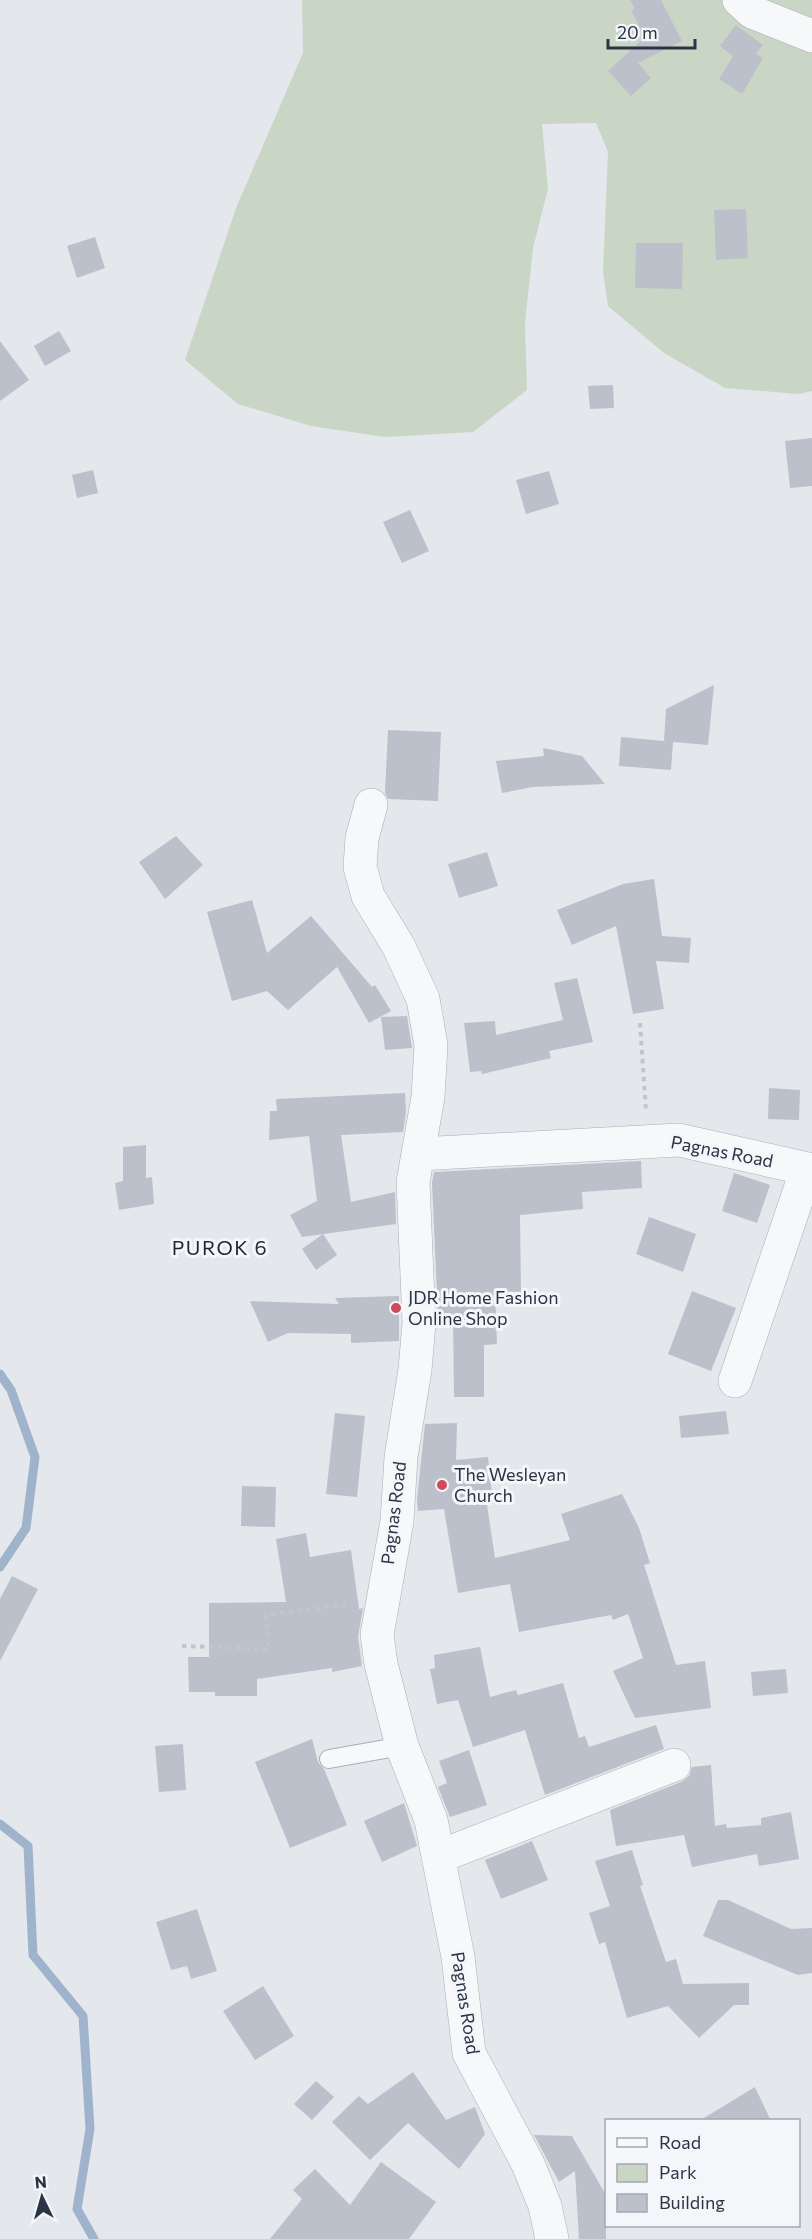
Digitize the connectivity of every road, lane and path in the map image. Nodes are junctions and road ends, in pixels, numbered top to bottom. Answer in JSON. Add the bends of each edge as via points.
{"nodes":[{"id":1,"x":739,"y":0,"type":"edge"},
{"id":2,"x":812,"y":36,"type":"edge"},
{"id":3,"x":371,"y":806,"type":"dead end"},
{"id":4,"x":640,"y":1023,"type":"dead end"},
{"id":5,"x":648,"y":1141,"type":"junction"},
{"id":6,"x":419,"y":1154,"type":"junction"},
{"id":7,"x":809,"y":1169,"type":"edge"},
{"id":8,"x":735,"y":1381,"type":"dead end"},
{"id":9,"x":382,"y":1600,"type":"junction"},
{"id":10,"x":183,"y":1646,"type":"dead end"},
{"id":11,"x":402,"y":1746,"type":"junction"},
{"id":12,"x":329,"y":1759,"type":"dead end"},
{"id":13,"x":674,"y":1765,"type":"dead end"},
{"id":14,"x":438,"y":1857,"type":"junction"},
{"id":15,"x":552,"y":2239,"type":"edge"}],
"edges":[{"from":1,"to":2,"type":"street","via":[[752,12]]},
{"from":3,"to":6,"type":"street","via":[[362,838],[360,867],[368,896],[399,947],[423,999],[431,1045]]},
{"from":4,"to":5,"type":"path"},
{"from":5,"to":6,"type":"street","name":"Pagnas Road"},
{"from":5,"to":7,"type":"street","name":"Pagnas Road","via":[[679,1140]]},
{"from":6,"to":9,"type":"street","name":"Pagnas Road","via":[[413,1182],[419,1323],[401,1457],[397,1521]]},
{"from":7,"to":8,"type":"street"},
{"from":9,"to":10,"type":"path","via":[[266,1615],[269,1649]]},
{"from":9,"to":11,"type":"street","name":"Pagnas Road","via":[[377,1635]]},
{"from":11,"to":12,"type":"lane"},
{"from":11,"to":14,"type":"street","name":"Pagnas Road","via":[[431,1820]]},
{"from":13,"to":14,"type":"street"},
{"from":14,"to":15,"type":"street","name":"Pagnas Road","via":[[458,1957],[469,2053],[528,2164],[545,2206]]}]}
